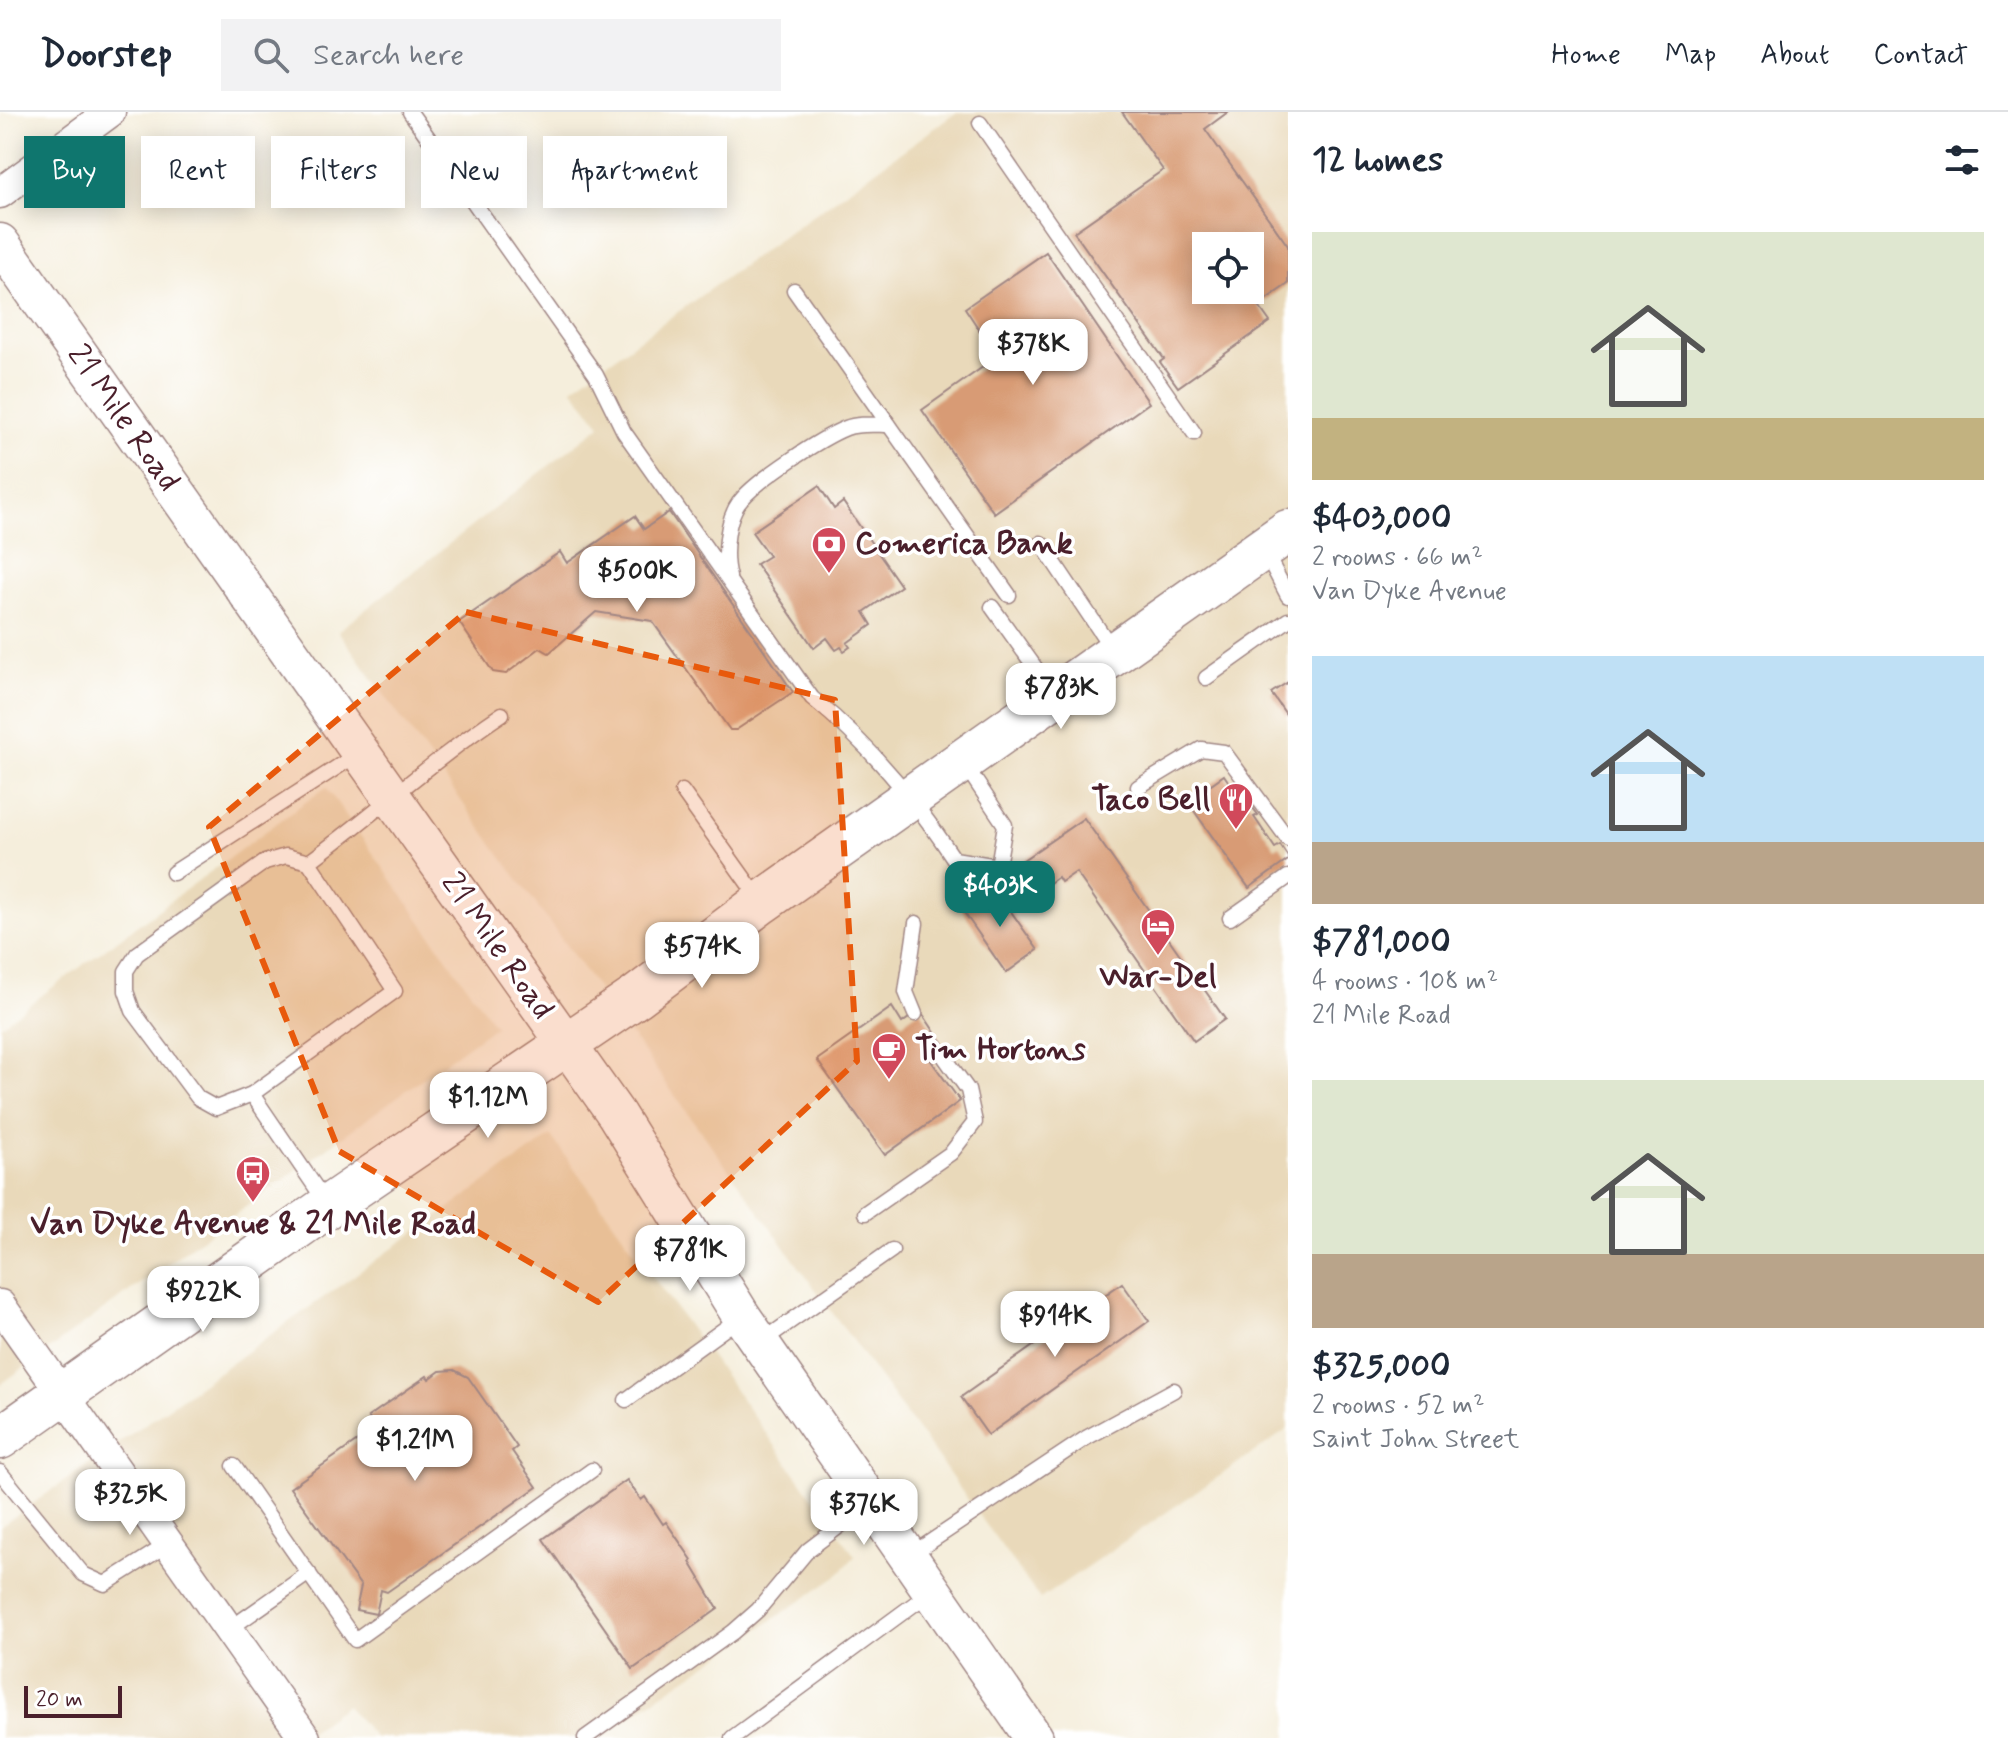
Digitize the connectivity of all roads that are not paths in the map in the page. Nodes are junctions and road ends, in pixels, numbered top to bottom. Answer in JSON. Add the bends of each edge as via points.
{"nodes":[{"id":1,"x":110,"y":112,"type":"edge"},
{"id":2,"x":410,"y":112,"type":"edge"},
{"id":3,"x":980,"y":123,"type":"dead end"},
{"id":4,"x":0,"y":193,"type":"edge"},
{"id":5,"x":0,"y":243,"type":"edge"},
{"id":6,"x":794,"y":290,"type":"dead end"},
{"id":7,"x":889,"y":425,"type":"junction"},
{"id":8,"x":1194,"y":433,"type":"dead end"},
{"id":9,"x":1276,"y":540,"type":"edge"},
{"id":10,"x":1041,"y":543,"type":"dead end"},
{"id":11,"x":731,"y":583,"type":"junction"},
{"id":12,"x":1009,"y":595,"type":"dead end"},
{"id":13,"x":1288,"y":596,"type":"edge"},
{"id":14,"x":992,"y":607,"type":"dead end"},
{"id":15,"x":1288,"y":620,"type":"edge"},
{"id":16,"x":1115,"y":654,"type":"junction"},
{"id":17,"x":1206,"y":678,"type":"dead end"},
{"id":18,"x":1055,"y":694,"type":"junction"},
{"id":19,"x":502,"y":714,"type":"dead end"},
{"id":20,"x":360,"y":753,"type":"junction"},
{"id":21,"x":963,"y":762,"type":"junction"},
{"id":22,"x":1138,"y":787,"type":"dead end"},
{"id":23,"x":682,"y":791,"type":"dead end"},
{"id":24,"x":394,"y":798,"type":"junction"},
{"id":25,"x":914,"y":798,"type":"junction"},
{"id":26,"x":1288,"y":839,"type":"edge"},
{"id":27,"x":309,"y":862,"type":"junction"},
{"id":28,"x":173,"y":873,"type":"dead end"},
{"id":29,"x":1288,"y":877,"type":"edge"},
{"id":30,"x":761,"y":903,"type":"junction"},
{"id":31,"x":1230,"y":918,"type":"dead end"},
{"id":32,"x":916,"y":923,"type":"dead end"},
{"id":33,"x":915,"y":1014,"type":"dead end"},
{"id":34,"x":935,"y":1044,"type":"dead end"},
{"id":35,"x":567,"y":1045,"type":"junction"},
{"id":36,"x":252,"y":1094,"type":"junction"},
{"id":37,"x":329,"y":1206,"type":"junction"},
{"id":38,"x":865,"y":1213,"type":"dead end"},
{"id":39,"x":892,"y":1250,"type":"dead end"},
{"id":40,"x":0,"y":1305,"type":"edge"},
{"id":41,"x":751,"y":1330,"type":"junction"},
{"id":42,"x":1174,"y":1390,"type":"dead end"},
{"id":43,"x":62,"y":1393,"type":"junction"},
{"id":44,"x":626,"y":1400,"type":"dead end"},
{"id":45,"x":4,"y":1429,"type":"edge"},
{"id":46,"x":234,"y":1466,"type":"dead end"},
{"id":47,"x":592,"y":1470,"type":"dead end"},
{"id":48,"x":0,"y":1472,"type":"edge"},
{"id":49,"x":871,"y":1502,"type":"junction"},
{"id":50,"x":168,"y":1544,"type":"junction"},
{"id":51,"x":908,"y":1556,"type":"junction"},
{"id":52,"x":309,"y":1573,"type":"junction"},
{"id":53,"x":932,"y":1590,"type":"junction"},
{"id":54,"x":228,"y":1630,"type":"junction"},
{"id":55,"x":305,"y":1738,"type":"edge"},
{"id":56,"x":585,"y":1738,"type":"edge"},
{"id":57,"x":732,"y":1738,"type":"edge"},
{"id":58,"x":1034,"y":1738,"type":"edge"}],
"edges":[{"from":1,"to":4,"type":"street"},
{"from":2,"to":11,"type":"lane","via":[[596,375],[624,432]]},
{"from":3,"to":8,"type":"lane"},
{"from":5,"to":20,"type":"street","name":"21 Mile Road"},
{"from":6,"to":7,"type":"lane"},
{"from":7,"to":11,"type":"lane","via":[[848,427],[742,499],[728,537]]},
{"from":7,"to":12,"type":"lane"},
{"from":9,"to":13,"type":"lane"},
{"from":9,"to":16,"type":"main road"},
{"from":10,"to":16,"type":"lane"},
{"from":11,"to":25,"type":"lane","via":[[812,698]]},
{"from":14,"to":18,"type":"lane"},
{"from":15,"to":17,"type":"lane"},
{"from":16,"to":18,"type":"main road"},
{"from":18,"to":21,"type":"main road"},
{"from":19,"to":24,"type":"lane"},
{"from":20,"to":24,"type":"street","name":"21 Mile Road"},
{"from":20,"to":28,"type":"lane"},
{"from":21,"to":25,"type":"main road"},
{"from":21,"to":25,"type":"lane","via":[[1005,825],[998,866],[954,859]]},
{"from":22,"to":26,"type":"lane","via":[[1201,749],[1224,752]]},
{"from":23,"to":30,"type":"lane"},
{"from":24,"to":27,"type":"lane"},
{"from":24,"to":35,"type":"street","name":"21 Mile Road"},
{"from":25,"to":30,"type":"main road"},
{"from":27,"to":36,"type":"lane","via":[[395,991]]},
{"from":27,"to":36,"type":"lane","via":[[286,856],[265,862],[137,954],[126,971],[133,1011],[198,1098],[216,1108]]},
{"from":29,"to":31,"type":"lane"},
{"from":30,"to":35,"type":"main road"},
{"from":32,"to":33,"type":"lane","via":[[906,992]]},
{"from":34,"to":38,"type":"lane","via":[[968,1090],[975,1122],[951,1153]]},
{"from":35,"to":37,"type":"main road"},
{"from":35,"to":41,"type":"street","name":"21 Mile Road"},
{"from":36,"to":37,"type":"lane"},
{"from":37,"to":43,"type":"main road"},
{"from":39,"to":41,"type":"lane"},
{"from":40,"to":43,"type":"street"},
{"from":41,"to":44,"type":"lane"},
{"from":41,"to":49,"type":"street","name":"21 Mile Road"},
{"from":42,"to":51,"type":"lane","via":[[1086,1438]]},
{"from":43,"to":45,"type":"main road"},
{"from":43,"to":50,"type":"street"},
{"from":46,"to":52,"type":"lane"},
{"from":47,"to":52,"type":"lane","via":[[355,1640]]},
{"from":48,"to":50,"type":"lane","via":[[83,1574],[105,1584]]},
{"from":49,"to":51,"type":"street","name":"21 Mile Road"},
{"from":49,"to":56,"type":"lane","via":[[808,1550],[733,1632]]},
{"from":50,"to":54,"type":"street"},
{"from":51,"to":53,"type":"street","name":"21 Mile Road"},
{"from":52,"to":54,"type":"lane"},
{"from":53,"to":57,"type":"lane"},
{"from":53,"to":58,"type":"street","name":"21 Mile Road"},
{"from":54,"to":55,"type":"street"}]}
